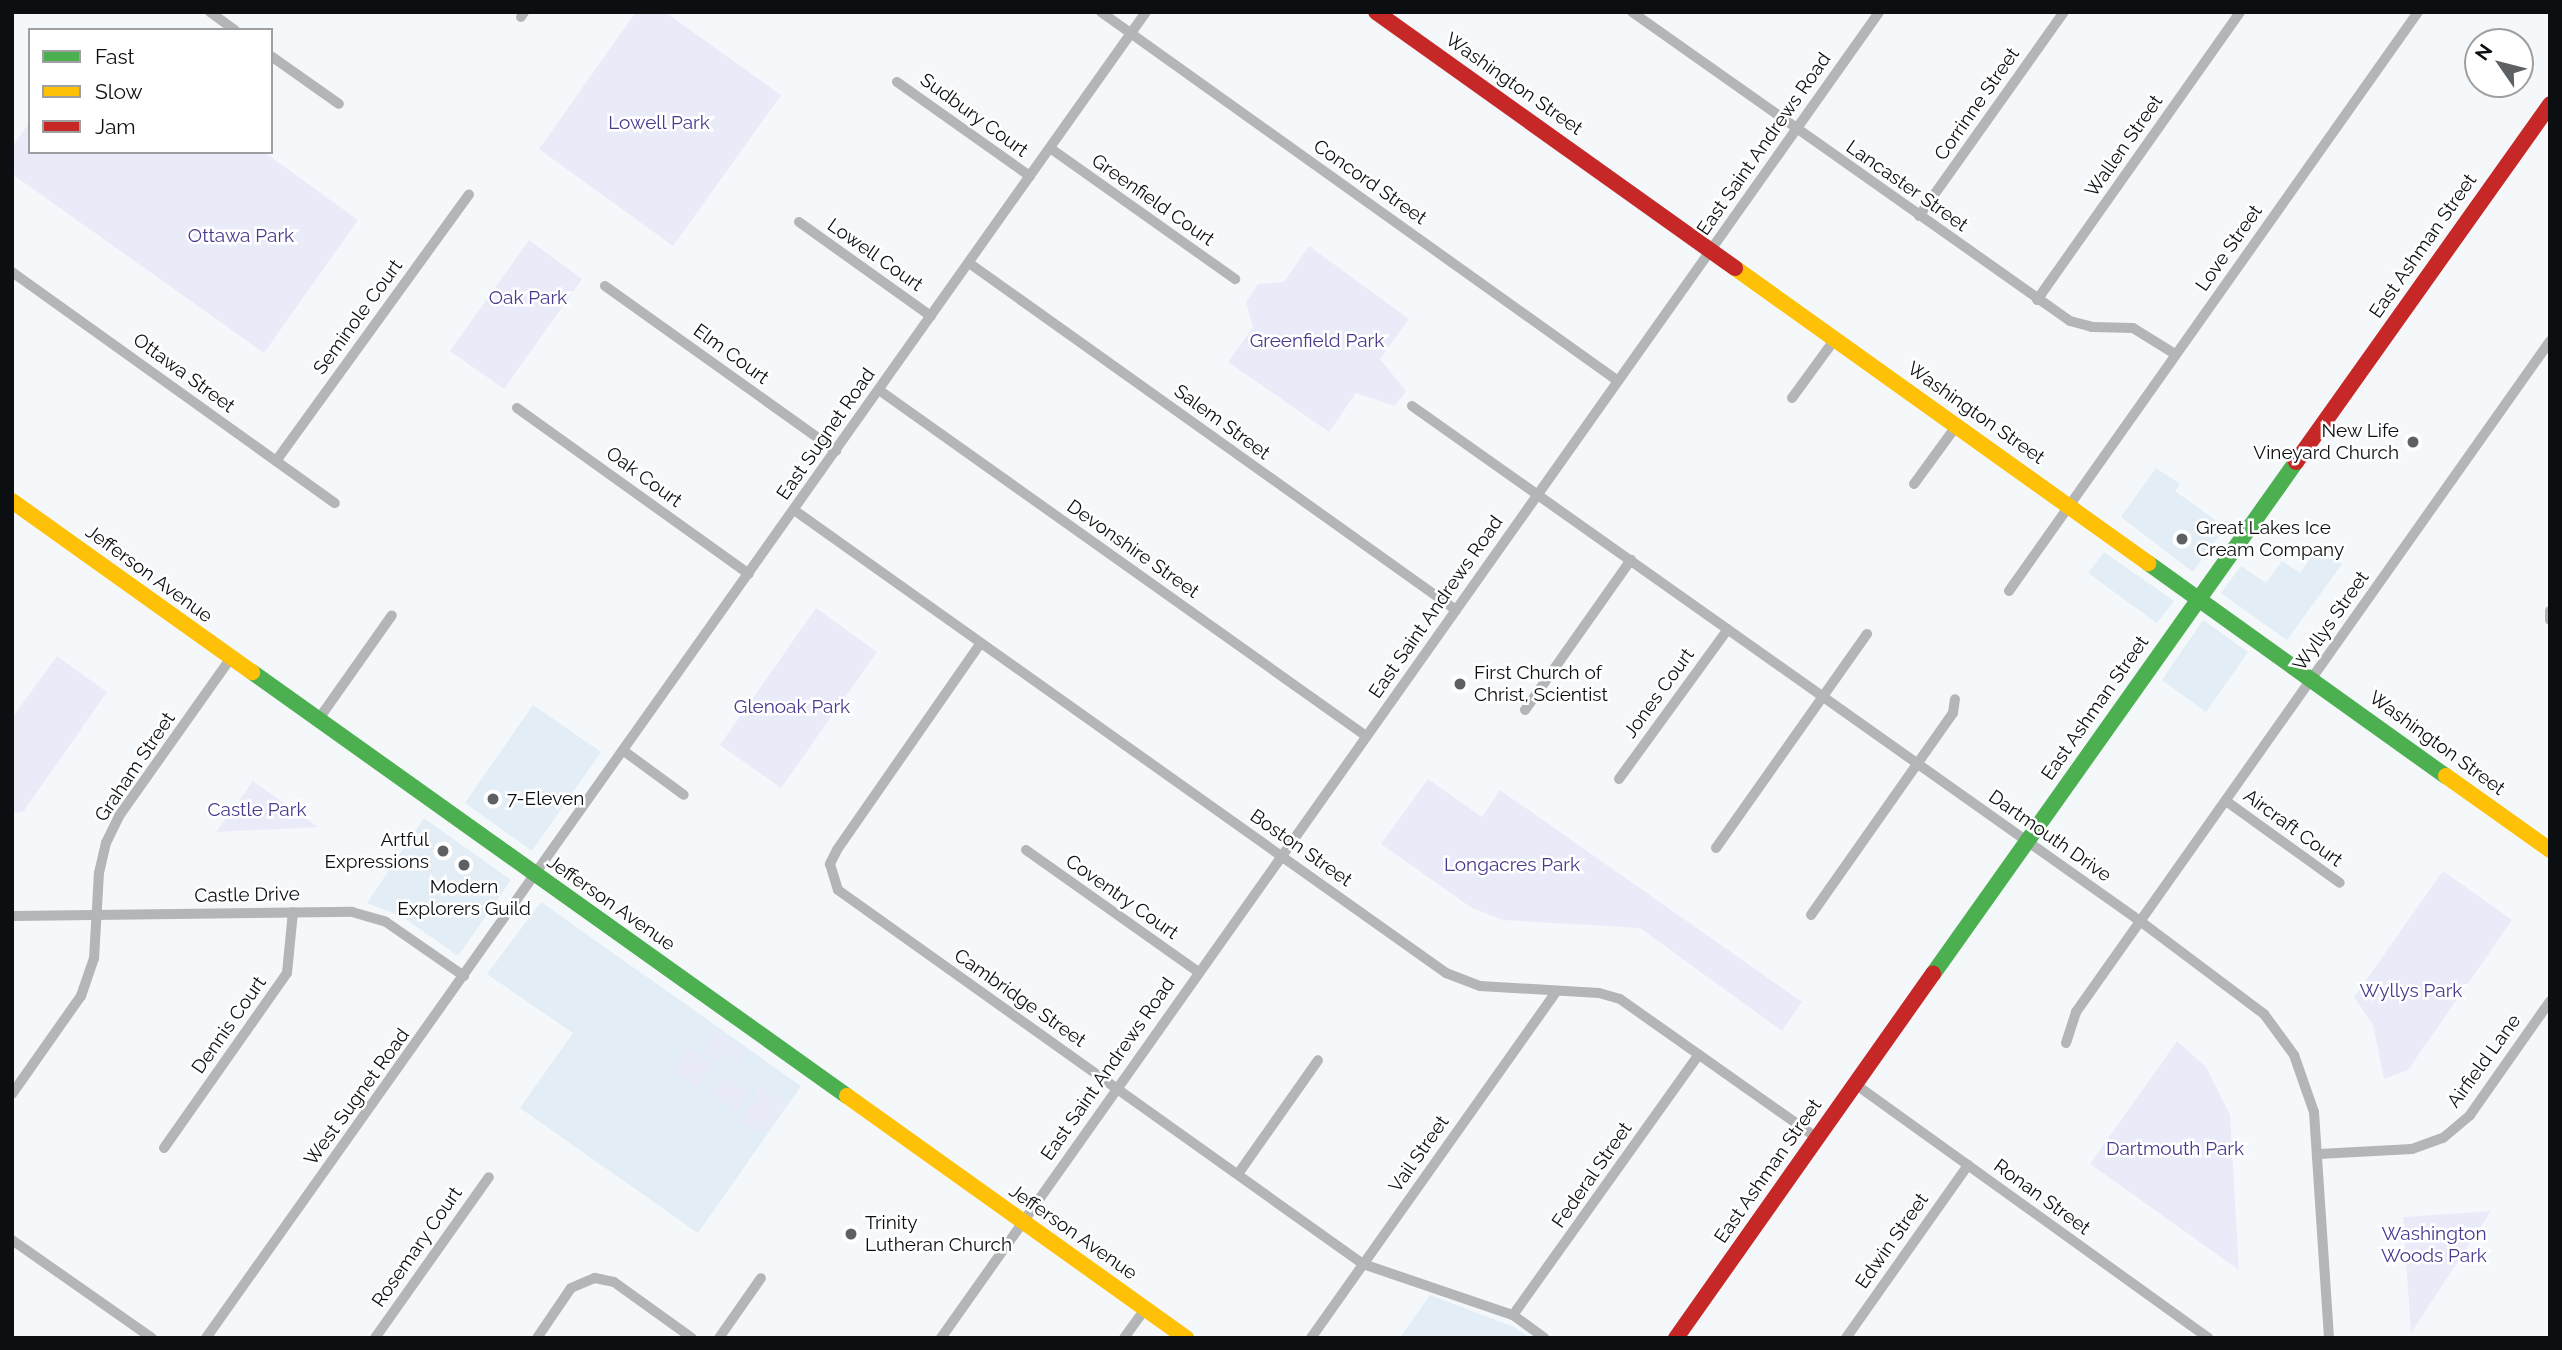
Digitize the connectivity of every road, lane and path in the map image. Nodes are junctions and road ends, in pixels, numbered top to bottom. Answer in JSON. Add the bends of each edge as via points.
{"nodes":[{"id":1,"x":210,"y":12,"type":"edge"},
{"id":2,"x":1101,"y":12,"type":"edge"},
{"id":3,"x":1146,"y":12,"type":"edge"},
{"id":4,"x":1376,"y":12,"type":"edge"},
{"id":5,"x":1632,"y":12,"type":"edge"},
{"id":6,"x":1879,"y":12,"type":"edge"},
{"id":7,"x":2064,"y":12,"type":"edge"},
{"id":8,"x":2240,"y":12,"type":"edge"},
{"id":9,"x":2418,"y":12,"type":"edge"},
{"id":10,"x":232,"y":28,"type":"edge"},
{"id":11,"x":1131,"y":33,"type":"junction"},
{"id":12,"x":273,"y":56,"type":"edge"},
{"id":13,"x":897,"y":82,"type":"dead end"},
{"id":14,"x":339,"y":104,"type":"dead end"},
{"id":15,"x":2548,"y":109,"type":"edge"},
{"id":16,"x":1796,"y":129,"type":"junction"},
{"id":17,"x":1050,"y":148,"type":"junction"},
{"id":18,"x":1030,"y":176,"type":"junction"},
{"id":19,"x":469,"y":194,"type":"dead end"},
{"id":20,"x":1919,"y":216,"type":"junction"},
{"id":21,"x":799,"y":222,"type":"dead end"},
{"id":22,"x":1710,"y":250,"type":"junction"},
{"id":23,"x":969,"y":263,"type":"junction"},
{"id":24,"x":12,"y":272,"type":"edge"},
{"id":25,"x":1235,"y":279,"type":"dead end"},
{"id":26,"x":605,"y":286,"type":"dead end"},
{"id":27,"x":2037,"y":300,"type":"junction"},
{"id":28,"x":931,"y":316,"type":"junction"},
{"id":29,"x":1835,"y":339,"type":"junction"},
{"id":30,"x":2550,"y":341,"type":"edge"},
{"id":31,"x":2175,"y":354,"type":"junction"},
{"id":32,"x":1618,"y":380,"type":"junction"},
{"id":33,"x":878,"y":390,"type":"junction"},
{"id":34,"x":1793,"y":398,"type":"dead end"},
{"id":35,"x":1412,"y":406,"type":"dead end"},
{"id":36,"x":517,"y":408,"type":"dead end"},
{"id":37,"x":1957,"y":425,"type":"junction"},
{"id":38,"x":836,"y":451,"type":"junction"},
{"id":39,"x":276,"y":461,"type":"junction"},
{"id":40,"x":1914,"y":484,"type":"dead end"},
{"id":41,"x":1538,"y":494,"type":"junction"},
{"id":42,"x":12,"y":501,"type":"edge"},
{"id":43,"x":335,"y":503,"type":"dead end"},
{"id":44,"x":2069,"y":504,"type":"junction"},
{"id":45,"x":794,"y":510,"type":"junction"},
{"id":46,"x":1631,"y":560,"type":"junction"},
{"id":47,"x":749,"y":573,"type":"junction"},
{"id":48,"x":2009,"y":591,"type":"dead end"},
{"id":49,"x":2200,"y":597,"type":"junction"},
{"id":50,"x":1456,"y":610,"type":"junction"},
{"id":51,"x":2550,"y":611,"type":"edge"},
{"id":52,"x":392,"y":615,"type":"dead end"},
{"id":53,"x":2550,"y":620,"type":"edge"},
{"id":54,"x":1728,"y":629,"type":"junction"},
{"id":55,"x":1867,"y":634,"type":"dead end"},
{"id":56,"x":980,"y":644,"type":"junction"},
{"id":57,"x":231,"y":658,"type":"junction"},
{"id":58,"x":2312,"y":678,"type":"junction"},
{"id":59,"x":1823,"y":696,"type":"junction"},
{"id":60,"x":1955,"y":699,"type":"dead end"},
{"id":61,"x":1525,"y":710,"type":"dead end"},
{"id":62,"x":318,"y":720,"type":"junction"},
{"id":63,"x":1366,"y":736,"type":"junction"},
{"id":64,"x":624,"y":751,"type":"junction"},
{"id":65,"x":1918,"y":764,"type":"junction"},
{"id":66,"x":1619,"y":779,"type":"dead end"},
{"id":67,"x":684,"y":795,"type":"dead end"},
{"id":68,"x":2226,"y":801,"type":"junction"},
{"id":69,"x":2027,"y":841,"type":"junction"},
{"id":70,"x":1716,"y":848,"type":"dead end"},
{"id":71,"x":1026,"y":850,"type":"dead end"},
{"id":72,"x":2550,"y":850,"type":"edge"},
{"id":73,"x":1282,"y":856,"type":"junction"},
{"id":74,"x":536,"y":876,"type":"junction"},
{"id":75,"x":2340,"y":883,"type":"dead end"},
{"id":76,"x":293,"y":912,"type":"junction"},
{"id":77,"x":96,"y":915,"type":"junction"},
{"id":78,"x":1811,"y":915,"type":"dead end"},
{"id":79,"x":12,"y":916,"type":"edge"},
{"id":80,"x":2140,"y":921,"type":"junction"},
{"id":81,"x":1198,"y":972,"type":"junction"},
{"id":82,"x":464,"y":976,"type":"junction"},
{"id":83,"x":1557,"y":991,"type":"junction"},
{"id":84,"x":2550,"y":1001,"type":"edge"},
{"id":85,"x":2066,"y":1043,"type":"dead end"},
{"id":86,"x":1699,"y":1054,"type":"junction"},
{"id":87,"x":1318,"y":1060,"type":"dead end"},
{"id":88,"x":1856,"y":1084,"type":"junction"},
{"id":89,"x":1117,"y":1088,"type":"junction"},
{"id":90,"x":12,"y":1094,"type":"edge"},
{"id":91,"x":1817,"y":1138,"type":"junction"},
{"id":92,"x":164,"y":1147,"type":"dead end"},
{"id":93,"x":2319,"y":1154,"type":"junction"},
{"id":94,"x":1968,"y":1165,"type":"junction"},
{"id":95,"x":1238,"y":1174,"type":"junction"},
{"id":96,"x":489,"y":1177,"type":"dead end"},
{"id":97,"x":1023,"y":1222,"type":"junction"},
{"id":98,"x":12,"y":1240,"type":"edge"},
{"id":99,"x":1363,"y":1264,"type":"junction"},
{"id":100,"x":761,"y":1278,"type":"dead end"},
{"id":101,"x":1145,"y":1309,"type":"junction"},
{"id":102,"x":1513,"y":1315,"type":"junction"},
{"id":103,"x":152,"y":1338,"type":"edge"},
{"id":104,"x":206,"y":1338,"type":"edge"},
{"id":105,"x":375,"y":1338,"type":"edge"},
{"id":106,"x":537,"y":1338,"type":"edge"},
{"id":107,"x":692,"y":1338,"type":"edge"},
{"id":108,"x":719,"y":1338,"type":"edge"},
{"id":109,"x":941,"y":1338,"type":"edge"},
{"id":110,"x":1124,"y":1338,"type":"edge"},
{"id":111,"x":1186,"y":1338,"type":"edge"},
{"id":112,"x":1311,"y":1338,"type":"edge"},
{"id":113,"x":1545,"y":1338,"type":"edge"},
{"id":114,"x":1676,"y":1338,"type":"edge"},
{"id":115,"x":1846,"y":1338,"type":"edge"},
{"id":116,"x":2208,"y":1338,"type":"edge"},
{"id":117,"x":2329,"y":1338,"type":"edge"}],
"edges":[{"from":1,"to":10,"type":"street"},
{"from":2,"to":11,"type":"street","name":"Concord Street"},
{"from":3,"to":11,"type":"street","name":"East Sugnet Road"},
{"from":4,"to":22,"type":"street","name":"Washington Street"},
{"from":5,"to":16,"type":"street","name":"Lancaster Street"},
{"from":6,"to":16,"type":"street","name":"East Saint Andrews Road"},
{"from":7,"to":20,"type":"street","name":"Corrinne Street"},
{"from":8,"to":27,"type":"street","name":"Wallen Street"},
{"from":9,"to":31,"type":"street","name":"Love Street"},
{"from":11,"to":17,"type":"street","name":"East Sugnet Road"},
{"from":11,"to":32,"type":"street","name":"Concord Street"},
{"from":12,"to":14,"type":"street"},
{"from":13,"to":18,"type":"street","name":"Sudbury Court"},
{"from":15,"to":49,"type":"street","name":"East Ashman Street"},
{"from":16,"to":20,"type":"street","name":"Lancaster Street"},
{"from":16,"to":22,"type":"street","name":"East Saint Andrews Road"},
{"from":17,"to":18,"type":"street","name":"East Sugnet Road"},
{"from":17,"to":25,"type":"street","name":"Greenfield Court"},
{"from":18,"to":23,"type":"street","name":"East Sugnet Road"},
{"from":19,"to":39,"type":"street","name":"Seminole Court"},
{"from":20,"to":27,"type":"street","name":"Lancaster Street"},
{"from":21,"to":28,"type":"street","name":"Lowell Court"},
{"from":22,"to":29,"type":"street","name":"Washington Street"},
{"from":22,"to":32,"type":"street","name":"East Saint Andrews Road"},
{"from":23,"to":28,"type":"street","name":"East Sugnet Road"},
{"from":23,"to":50,"type":"street","name":"Salem Street"},
{"from":24,"to":39,"type":"street","name":"Ottawa Street"},
{"from":26,"to":38,"type":"street","name":"Elm Court"},
{"from":27,"to":31,"type":"street","name":"Lancaster Street","via":[[2081,325],[2144,332]]},
{"from":28,"to":33,"type":"street","name":"East Sugnet Road"},
{"from":29,"to":34,"type":"street"},
{"from":29,"to":37,"type":"street","name":"Washington Street"},
{"from":30,"to":58,"type":"street","name":"Wyllys Street"},
{"from":31,"to":44,"type":"street","name":"Love Street"},
{"from":32,"to":41,"type":"street","name":"East Saint Andrews Road"},
{"from":33,"to":38,"type":"street","name":"East Sugnet Road"},
{"from":33,"to":63,"type":"street","name":"Devonshire Street"},
{"from":35,"to":41,"type":"street","name":"Dartmouth Drive"},
{"from":36,"to":47,"type":"street","name":"Oak Court"},
{"from":37,"to":40,"type":"street"},
{"from":37,"to":44,"type":"street","name":"Washington Street"},
{"from":38,"to":45,"type":"street","name":"East Sugnet Road"},
{"from":39,"to":43,"type":"street","name":"Ottawa Street"},
{"from":41,"to":46,"type":"street","name":"Dartmouth Drive"},
{"from":41,"to":50,"type":"street","name":"East Saint Andrews Road"},
{"from":42,"to":57,"type":"street","name":"Jefferson Avenue"},
{"from":44,"to":48,"type":"street","name":"Love Street"},
{"from":44,"to":49,"type":"street","name":"Washington Street"},
{"from":45,"to":47,"type":"street","name":"East Sugnet Road"},
{"from":45,"to":56,"type":"street","name":"Boston Street"},
{"from":46,"to":54,"type":"street","name":"Dartmouth Drive"},
{"from":46,"to":61,"type":"street"},
{"from":47,"to":64,"type":"street","name":"East Sugnet Road"},
{"from":49,"to":58,"type":"street","name":"Washington Street"},
{"from":49,"to":69,"type":"street","name":"East Ashman Street"},
{"from":50,"to":63,"type":"street","name":"East Saint Andrews Road"},
{"from":51,"to":53,"type":"street"},
{"from":52,"to":62,"type":"street"},
{"from":54,"to":59,"type":"street","name":"Dartmouth Drive"},
{"from":54,"to":66,"type":"street","name":"Jones Court"},
{"from":55,"to":59,"type":"street"},
{"from":56,"to":73,"type":"street","name":"Boston Street"},
{"from":56,"to":89,"type":"street","name":"Cambridge Street","via":[[837,850],[830,864],[831,879],[838,890]]},
{"from":57,"to":62,"type":"street","name":"Jefferson Avenue"},
{"from":57,"to":77,"type":"street","name":"Graham Street","via":[[119,816],[106,843]]},
{"from":58,"to":68,"type":"street","name":"Wyllys Street"},
{"from":58,"to":72,"type":"street","name":"Washington Street"},
{"from":59,"to":65,"type":"street","name":"Dartmouth Drive"},
{"from":59,"to":70,"type":"street"},
{"from":60,"to":65,"type":"street","via":[[1953,713]]},
{"from":62,"to":74,"type":"street","name":"Jefferson Avenue"},
{"from":63,"to":73,"type":"street","name":"East Saint Andrews Road"},
{"from":64,"to":67,"type":"street"},
{"from":64,"to":74,"type":"street","name":"East Sugnet Road"},
{"from":65,"to":69,"type":"street","name":"Dartmouth Drive"},
{"from":65,"to":78,"type":"street"},
{"from":68,"to":75,"type":"street","name":"Aircraft Court"},
{"from":68,"to":80,"type":"street","name":"Wyllys Street"},
{"from":69,"to":80,"type":"street","name":"Dartmouth Drive"},
{"from":69,"to":88,"type":"street","name":"East Ashman Street"},
{"from":71,"to":81,"type":"street","name":"Coventry Court"},
{"from":73,"to":81,"type":"street","name":"East Saint Andrews Road"},
{"from":73,"to":83,"type":"street","name":"Boston Street","via":[[1446,973],[1480,986]]},
{"from":74,"to":82,"type":"street","name":"West Sugnet Road"},
{"from":74,"to":97,"type":"street","name":"Jefferson Avenue"},
{"from":76,"to":77,"type":"street","name":"Castle Drive"},
{"from":76,"to":82,"type":"street","name":"Castle Drive","via":[[373,916],[401,930]]},
{"from":76,"to":92,"type":"street","name":"Dennis Court","via":[[287,973]]},
{"from":77,"to":79,"type":"street","name":"Castle Drive"},
{"from":77,"to":90,"type":"street","name":"Graham Street","via":[[94,959],[81,996]]},
{"from":80,"to":85,"type":"street","name":"Wyllys Street","via":[[2076,1012]]},
{"from":80,"to":93,"type":"street","name":"Dartmouth Drive","via":[[2243,995],[2280,1034],[2304,1080]]},
{"from":81,"to":89,"type":"street","name":"East Saint Andrews Road"},
{"from":82,"to":104,"type":"street","name":"West Sugnet Road"},
{"from":83,"to":86,"type":"street","name":"Boston Street","via":[[1620,999]]},
{"from":83,"to":99,"type":"street","name":"Vail Street"},
{"from":84,"to":93,"type":"street","name":"Airfield Lane","via":[[2470,1115],[2443,1138],[2412,1150]]},
{"from":86,"to":91,"type":"street","name":"Boston Street"},
{"from":86,"to":102,"type":"street","name":"Federal Street"},
{"from":87,"to":95,"type":"street"},
{"from":88,"to":91,"type":"street","name":"East Ashman Street"},
{"from":88,"to":94,"type":"street","name":"Ronan Street"},
{"from":89,"to":95,"type":"street","name":"Cambridge Street"},
{"from":89,"to":97,"type":"street","name":"East Saint Andrews Road"},
{"from":91,"to":114,"type":"street","name":"East Ashman Street"},
{"from":93,"to":117,"type":"street","name":"Dartmouth Drive"},
{"from":94,"to":115,"type":"street","name":"Edwin Street"},
{"from":94,"to":116,"type":"street","name":"Ronan Street"},
{"from":95,"to":99,"type":"street","name":"Cambridge Street"},
{"from":96,"to":105,"type":"street","name":"Rosemary Court"},
{"from":97,"to":101,"type":"street","name":"Jefferson Avenue"},
{"from":97,"to":109,"type":"street","name":"East Saint Andrews Road"},
{"from":98,"to":103,"type":"street"},
{"from":99,"to":102,"type":"street","name":"Cambridge Street"},
{"from":99,"to":112,"type":"street","name":"Vail Street"},
{"from":100,"to":108,"type":"street"},
{"from":101,"to":110,"type":"street"},
{"from":101,"to":111,"type":"street","name":"Jefferson Avenue"},
{"from":102,"to":113,"type":"street","name":"Cambridge Street"},
{"from":106,"to":107,"type":"street","via":[[571,1288],[595,1278],[614,1282]]}]}
